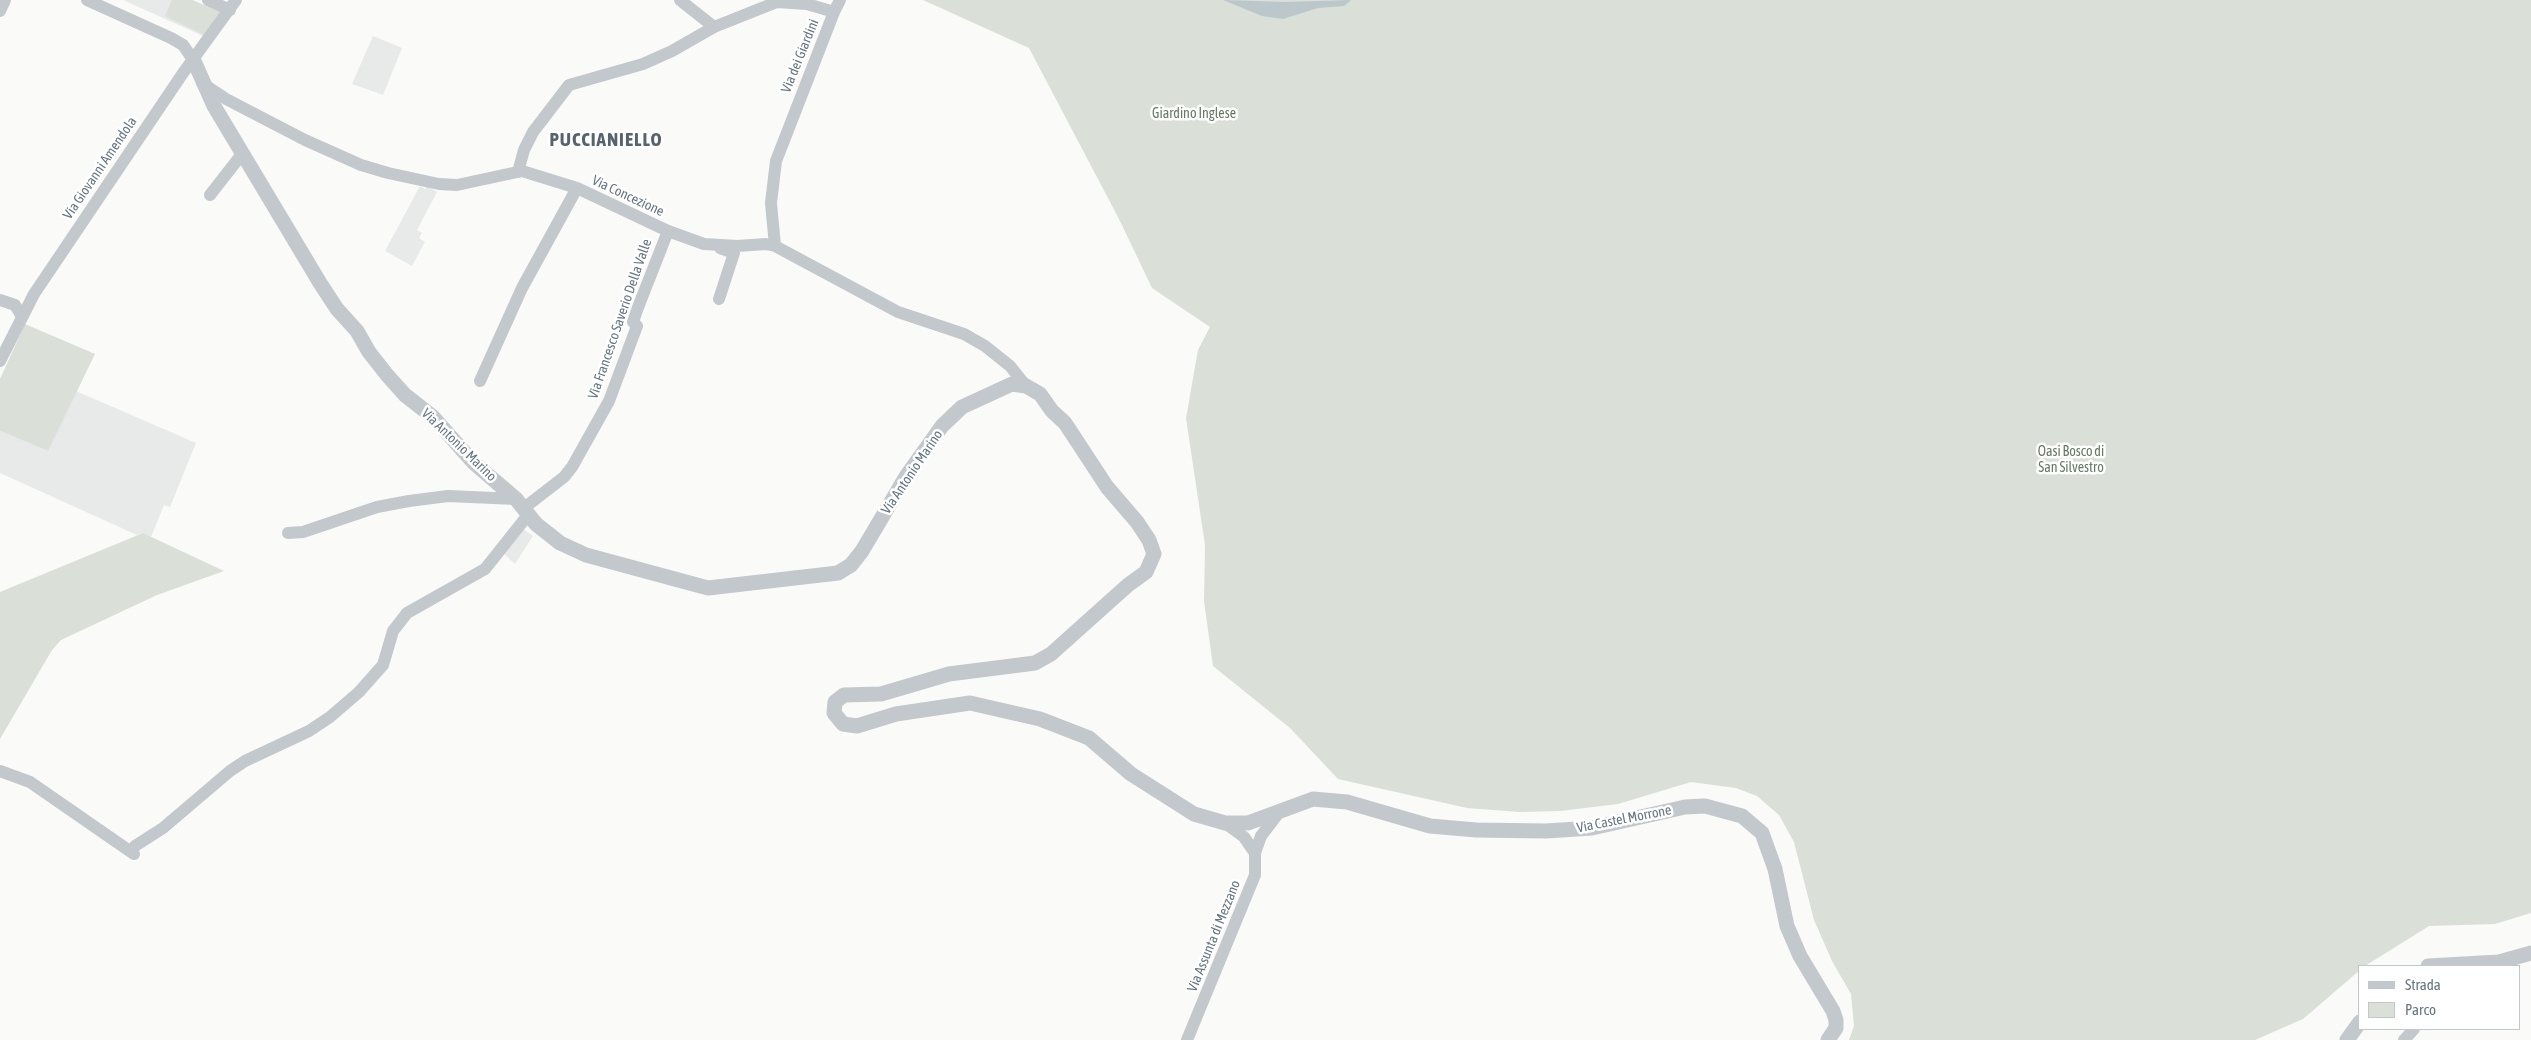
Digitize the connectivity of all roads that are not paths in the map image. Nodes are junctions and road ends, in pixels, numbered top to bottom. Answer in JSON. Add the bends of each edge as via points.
{"nodes":[{"id":1,"x":4,"y":0,"type":"edge"},
{"id":2,"x":87,"y":0,"type":"edge"},
{"id":3,"x":208,"y":0,"type":"edge"},
{"id":4,"x":680,"y":0,"type":"edge"},
{"id":5,"x":840,"y":0,"type":"edge"},
{"id":6,"x":233,"y":5,"type":"edge"},
{"id":7,"x":0,"y":11,"type":"edge"},
{"id":8,"x":834,"y":12,"type":"junction"},
{"id":9,"x":714,"y":28,"type":"junction"},
{"id":10,"x":194,"y":61,"type":"junction"},
{"id":11,"x":202,"y":83,"type":"junction"},
{"id":12,"x":242,"y":154,"type":"junction"},
{"id":13,"x":518,"y":172,"type":"junction"},
{"id":14,"x":577,"y":188,"type":"junction"},
{"id":15,"x":210,"y":195,"type":"dead end"},
{"id":16,"x":668,"y":230,"type":"junction"},
{"id":17,"x":716,"y":246,"type":"junction"},
{"id":18,"x":774,"y":246,"type":"junction"},
{"id":19,"x":719,"y":299,"type":"dead end"},
{"id":20,"x":0,"y":300,"type":"edge"},
{"id":21,"x":21,"y":315,"type":"junction"},
{"id":22,"x":0,"y":361,"type":"edge"},
{"id":23,"x":480,"y":381,"type":"dead end"},
{"id":24,"x":1026,"y":386,"type":"junction"},
{"id":25,"x":522,"y":507,"type":"junction"},
{"id":26,"x":288,"y":533,"type":"dead end"},
{"id":27,"x":0,"y":771,"type":"edge"},
{"id":28,"x":1281,"y":810,"type":"junction"},
{"id":29,"x":1225,"y":823,"type":"junction"},
{"id":30,"x":1255,"y":853,"type":"junction"},
{"id":31,"x":2531,"y":953,"type":"edge"},
{"id":32,"x":2496,"y":964,"type":"edge"},
{"id":33,"x":2462,"y":965,"type":"edge"},
{"id":34,"x":2358,"y":1025,"type":"edge"},
{"id":35,"x":2413,"y":1030,"type":"edge"},
{"id":36,"x":1188,"y":1040,"type":"edge"},
{"id":37,"x":1828,"y":1040,"type":"edge"},
{"id":38,"x":2347,"y":1040,"type":"edge"},
{"id":39,"x":2404,"y":1040,"type":"edge"}],
"edges":[{"from":1,"to":7,"type":"street"},
{"from":2,"to":10,"type":"street","via":[[171,38],[183,46]]},
{"from":3,"to":6,"type":"street"},
{"from":4,"to":9,"type":"street"},
{"from":5,"to":8,"type":"street"},
{"from":6,"to":10,"type":"street","name":"Via Giovanni Amendola"},
{"from":8,"to":9,"type":"street","name":"Via dei Giardini","via":[[808,4],[777,2]]},
{"from":8,"to":18,"type":"street","name":"Via dei Giardini","via":[[776,162],[771,203]]},
{"from":9,"to":13,"type":"street","name":"Via dei Giardini","via":[[643,64],[569,85],[533,132]]},
{"from":10,"to":11,"type":"street","name":"Via Antonio Marino"},
{"from":10,"to":21,"type":"street","name":"Via Giovanni Amendola"},
{"from":11,"to":12,"type":"street","name":"Via Antonio Marino"},
{"from":11,"to":13,"type":"street","name":"Via Concezione","via":[[226,99],[317,145],[388,173],[457,185]]},
{"from":12,"to":15,"type":"street"},
{"from":12,"to":25,"type":"street","name":"Via Antonio Marino","via":[[337,309],[357,331],[381,367],[405,395],[433,417],[474,463]]},
{"from":13,"to":14,"type":"street","name":"Via Concezione"},
{"from":14,"to":16,"type":"street","name":"Via Concezione"},
{"from":14,"to":23,"type":"street","via":[[522,288]]},
{"from":16,"to":17,"type":"street","name":"Via Concezione"},
{"from":16,"to":25,"type":"street","name":"Via Francesco Saverio Della Valle","via":[[637,310],[633,322],[637,326],[609,400],[564,477]]},
{"from":17,"to":18,"type":"street","name":"Via Concezione"},
{"from":17,"to":19,"type":"street","via":[[734,253]]},
{"from":18,"to":24,"type":"street","name":"Via Concezione","via":[[898,312],[964,334],[986,346],[1010,366]]},
{"from":20,"to":21,"type":"street","via":[[15,305]]},
{"from":21,"to":22,"type":"street","name":"Via Giovanni Amendola"},
{"from":24,"to":25,"type":"street","name":"Via Antonio Marino","via":[[1012,384],[985,396],[962,407],[942,426],[907,475],[862,551],[851,565],[838,573],[708,588],[698,586],[586,555],[560,543]]},
{"from":24,"to":29,"type":"street","via":[[1040,394],[1064,424],[1149,540],[1154,554],[1146,572],[1051,654],[1035,663],[949,674],[881,694],[844,695],[835,702],[834,713],[843,724],[858,726],[896,714],[970,703],[1040,719],[1089,738],[1131,774],[1194,814]]},
{"from":25,"to":26,"type":"street","via":[[448,496],[377,508],[303,532]]},
{"from":25,"to":27,"type":"street","name":"Via Francesco Saverio Della Valle","via":[[485,569],[407,613],[394,631],[383,665],[359,692],[309,731],[238,766],[135,850],[30,782]]},
{"from":28,"to":29,"type":"street","via":[[1248,823]]},
{"from":28,"to":30,"type":"street","via":[[1261,836]]},
{"from":28,"to":37,"type":"street","name":"Via Castel Morrone","via":[[1313,799],[1347,802],[1430,826],[1509,832],[1592,828],[1685,806],[1705,806],[1742,816],[1762,833],[1775,869],[1787,926],[1800,956],[1833,1011],[1836,1028]]},
{"from":29,"to":30,"type":"street","via":[[1244,837]]},
{"from":30,"to":36,"type":"street","name":"Via Assunta di Mezzano","via":[[1255,875]]},
{"from":31,"to":32,"type":"street"},
{"from":32,"to":33,"type":"street"},
{"from":34,"to":38,"type":"street"},
{"from":35,"to":39,"type":"street"}]}
